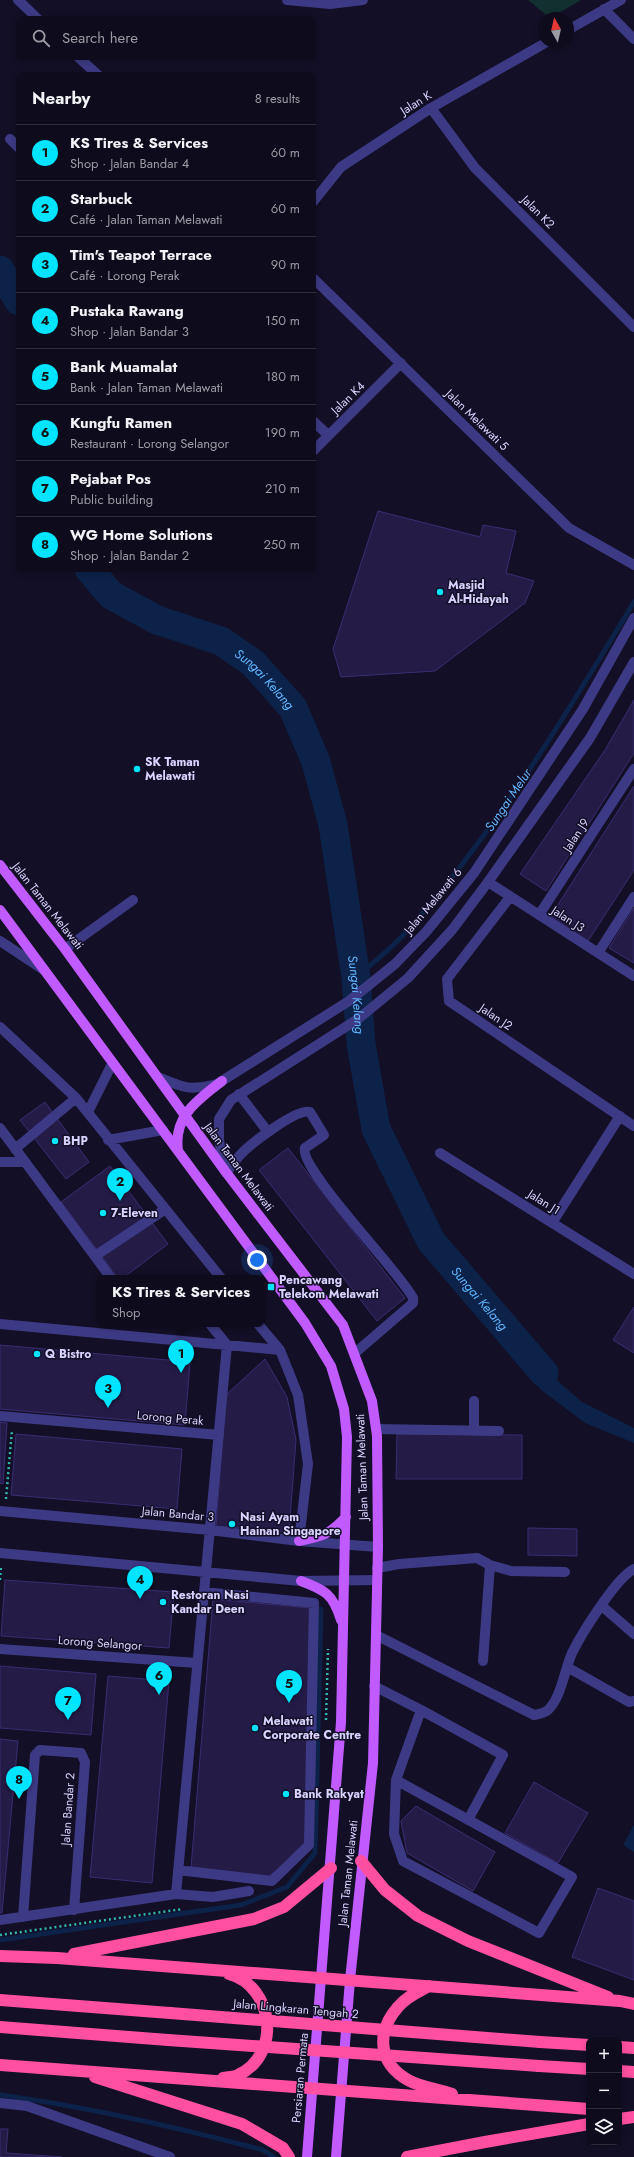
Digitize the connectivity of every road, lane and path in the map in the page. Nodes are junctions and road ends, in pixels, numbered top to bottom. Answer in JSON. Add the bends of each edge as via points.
{"nodes":[{"id":1,"x":18,"y":0,"type":"edge"},
{"id":2,"x":287,"y":0,"type":"edge"},
{"id":3,"x":363,"y":0,"type":"edge"},
{"id":4,"x":620,"y":0,"type":"edge"},
{"id":5,"x":604,"y":9,"type":"junction"},
{"id":6,"x":35,"y":16,"type":"edge"},
{"id":7,"x":574,"y":26,"type":"edge"},
{"id":8,"x":634,"y":40,"type":"edge"},
{"id":9,"x":538,"y":47,"type":"edge"},
{"id":10,"x":81,"y":60,"type":"edge"},
{"id":11,"x":95,"y":72,"type":"edge"},
{"id":12,"x":431,"y":108,"type":"junction"},
{"id":13,"x":10,"y":139,"type":"dead end"},
{"id":14,"x":16,"y":145,"type":"edge"},
{"id":15,"x":316,"y":198,"type":"edge"},
{"id":16,"x":316,"y":281,"type":"edge"},
{"id":17,"x":634,"y":327,"type":"edge"},
{"id":18,"x":401,"y":363,"type":"junction"},
{"id":19,"x":316,"y":424,"type":"edge"},
{"id":20,"x":328,"y":435,"type":"junction"},
{"id":21,"x":316,"y":448,"type":"edge"},
{"id":22,"x":634,"y":565,"type":"edge"},
{"id":23,"x":634,"y":618,"type":"edge"},
{"id":24,"x":634,"y":662,"type":"edge"},
{"id":25,"x":634,"y":769,"type":"edge"},
{"id":26,"x":0,"y":865,"type":"edge"},
{"id":27,"x":488,"y":882,"type":"junction"},
{"id":28,"x":510,"y":897,"type":"junction"},
{"id":29,"x":634,"y":897,"type":"edge"},
{"id":30,"x":133,"y":900,"type":"dead end"},
{"id":31,"x":0,"y":910,"type":"edge"},
{"id":32,"x":539,"y":915,"type":"junction"},
{"id":33,"x":0,"y":941,"type":"edge"},
{"id":34,"x":65,"y":949,"type":"junction"},
{"id":35,"x":598,"y":953,"type":"junction"},
{"id":36,"x":46,"y":972,"type":"junction"},
{"id":37,"x":634,"y":976,"type":"edge"},
{"id":38,"x":0,"y":1027,"type":"edge"},
{"id":39,"x":112,"y":1064,"type":"junction"},
{"id":40,"x":158,"y":1077,"type":"junction"},
{"id":41,"x":222,"y":1081,"type":"junction"},
{"id":42,"x":239,"y":1094,"type":"junction"},
{"id":43,"x":76,"y":1098,"type":"junction"},
{"id":44,"x":88,"y":1112,"type":"junction"},
{"id":45,"x":184,"y":1114,"type":"junction"},
{"id":46,"x":620,"y":1116,"type":"junction"},
{"id":47,"x":634,"y":1126,"type":"edge"},
{"id":48,"x":0,"y":1128,"type":"edge"},
{"id":49,"x":163,"y":1130,"type":"junction"},
{"id":50,"x":268,"y":1132,"type":"junction"},
{"id":51,"x":108,"y":1140,"type":"junction"},
{"id":52,"x":15,"y":1149,"type":"junction"},
{"id":53,"x":440,"y":1153,"type":"dead end"},
{"id":54,"x":179,"y":1154,"type":"junction"},
{"id":55,"x":0,"y":1162,"type":"edge"},
{"id":56,"x":25,"y":1162,"type":"junction"},
{"id":57,"x":226,"y":1172,"type":"junction"},
{"id":58,"x":164,"y":1210,"type":"junction"},
{"id":59,"x":552,"y":1222,"type":"junction"},
{"id":60,"x":95,"y":1256,"type":"junction"},
{"id":61,"x":634,"y":1274,"type":"edge"},
{"id":62,"x":109,"y":1275,"type":"edge"},
{"id":63,"x":218,"y":1275,"type":"edge"},
{"id":64,"x":0,"y":1324,"type":"edge"},
{"id":65,"x":213,"y":1327,"type":"edge"},
{"id":66,"x":261,"y":1327,"type":"edge"},
{"id":67,"x":228,"y":1345,"type":"junction"},
{"id":68,"x":280,"y":1350,"type":"junction"},
{"id":69,"x":356,"y":1354,"type":"junction"},
{"id":70,"x":474,"y":1401,"type":"dead end"},
{"id":71,"x":0,"y":1416,"type":"edge"},
{"id":72,"x":13,"y":1417,"type":"junction"},
{"id":73,"x":376,"y":1429,"type":"junction"},
{"id":74,"x":474,"y":1431,"type":"junction"},
{"id":75,"x":499,"y":1431,"type":"dead end"},
{"id":76,"x":219,"y":1435,"type":"junction"},
{"id":77,"x":3,"y":1511,"type":"edge"},
{"id":78,"x":346,"y":1517,"type":"junction"},
{"id":79,"x":210,"y":1530,"type":"junction"},
{"id":80,"x":299,"y":1541,"type":"junction"},
{"id":81,"x":345,"y":1546,"type":"junction"},
{"id":82,"x":378,"y":1547,"type":"junction"},
{"id":83,"x":0,"y":1553,"type":"edge"},
{"id":84,"x":490,"y":1565,"type":"junction"},
{"id":85,"x":377,"y":1568,"type":"junction"},
{"id":86,"x":634,"y":1569,"type":"edge"},
{"id":87,"x":206,"y":1572,"type":"junction"},
{"id":88,"x":564,"y":1572,"type":"dead end"},
{"id":89,"x":344,"y":1579,"type":"junction"},
{"id":90,"x":377,"y":1580,"type":"junction"},
{"id":91,"x":301,"y":1581,"type":"junction"},
{"id":92,"x":204,"y":1592,"type":"junction"},
{"id":93,"x":602,"y":1606,"type":"junction"},
{"id":94,"x":343,"y":1628,"type":"junction"},
{"id":95,"x":634,"y":1634,"type":"edge"},
{"id":96,"x":376,"y":1635,"type":"junction"},
{"id":97,"x":328,"y":1646,"type":"dead end"},
{"id":98,"x":0,"y":1649,"type":"edge"},
{"id":99,"x":483,"y":1661,"type":"dead end"},
{"id":100,"x":197,"y":1663,"type":"junction"},
{"id":101,"x":567,"y":1667,"type":"junction"},
{"id":102,"x":374,"y":1686,"type":"junction"},
{"id":103,"x":634,"y":1701,"type":"edge"},
{"id":104,"x":421,"y":1710,"type":"junction"},
{"id":105,"x":326,"y":1721,"type":"dead end"},
{"id":106,"x":396,"y":1780,"type":"junction"},
{"id":107,"x":468,"y":1820,"type":"junction"},
{"id":108,"x":362,"y":1861,"type":"junction"},
{"id":109,"x":331,"y":1868,"type":"junction"},
{"id":110,"x":178,"y":1870,"type":"junction"},
{"id":111,"x":249,"y":1892,"type":"dead end"},
{"id":112,"x":176,"y":1894,"type":"junction"},
{"id":113,"x":189,"y":1908,"type":"dead end"},
{"id":114,"x":74,"y":1910,"type":"junction"},
{"id":115,"x":23,"y":1917,"type":"junction"},
{"id":116,"x":0,"y":1920,"type":"edge"},
{"id":117,"x":0,"y":1935,"type":"edge"},
{"id":118,"x":0,"y":1956,"type":"edge"},
{"id":119,"x":57,"y":1958,"type":"junction"},
{"id":120,"x":215,"y":1970,"type":"junction"},
{"id":121,"x":321,"y":1978,"type":"junction"},
{"id":122,"x":350,"y":1980,"type":"junction"},
{"id":123,"x":429,"y":1986,"type":"junction"},
{"id":124,"x":0,"y":2000,"type":"edge"},
{"id":125,"x":620,"y":2001,"type":"junction"},
{"id":126,"x":634,"y":2004,"type":"edge"},
{"id":127,"x":0,"y":2027,"type":"edge"},
{"id":128,"x":586,"y":2045,"type":"edge"},
{"id":129,"x":622,"y":2047,"type":"edge"},
{"id":130,"x":634,"y":2048,"type":"edge"},
{"id":131,"x":0,"y":2065,"type":"edge"},
{"id":132,"x":586,"y":2069,"type":"edge"},
{"id":133,"x":76,"y":2071,"type":"junction"},
{"id":134,"x":622,"y":2071,"type":"edge"},
{"id":135,"x":634,"y":2072,"type":"edge"},
{"id":136,"x":208,"y":2080,"type":"junction"},
{"id":137,"x":312,"y":2088,"type":"junction"},
{"id":138,"x":341,"y":2090,"type":"junction"},
{"id":139,"x":469,"y":2100,"type":"junction"},
{"id":140,"x":0,"y":2103,"type":"edge"},
{"id":141,"x":586,"y":2108,"type":"edge"},
{"id":142,"x":622,"y":2111,"type":"edge"},
{"id":143,"x":634,"y":2112,"type":"edge"},
{"id":144,"x":634,"y":2117,"type":"edge"},
{"id":145,"x":622,"y":2119,"type":"edge"},
{"id":146,"x":586,"y":2125,"type":"edge"},
{"id":147,"x":170,"y":2157,"type":"edge"},
{"id":148,"x":289,"y":2157,"type":"edge"},
{"id":149,"x":307,"y":2157,"type":"edge"},
{"id":150,"x":336,"y":2157,"type":"edge"},
{"id":151,"x":408,"y":2157,"type":"edge"}],
"edges":[{"from":1,"to":6,"type":"street"},
{"from":2,"to":3,"type":"street","via":[[330,4]]},
{"from":4,"to":5,"type":"street"},
{"from":5,"to":7,"type":"street"},
{"from":5,"to":8,"type":"street"},
{"from":9,"to":12,"type":"street","name":"Jalan K"},
{"from":10,"to":11,"type":"street"},
{"from":12,"to":15,"type":"street","name":"Jalan K","via":[[341,167]]},
{"from":12,"to":17,"type":"street","name":"Jalan K2","via":[[475,168]]},
{"from":13,"to":14,"type":"street"},
{"from":16,"to":18,"type":"street","name":"Jalan Melawati 5"},
{"from":18,"to":20,"type":"street","name":"Jalan K4"},
{"from":18,"to":22,"type":"street","name":"Jalan Melawati 5","via":[[569,528]]},
{"from":19,"to":20,"type":"street"},
{"from":20,"to":21,"type":"street","name":"Jalan K4"},
{"from":23,"to":41,"type":"street","name":"Jalan Melawati 6","via":[[583,709],[474,873],[426,932],[395,964],[349,1001]]},
{"from":24,"to":27,"type":"street","via":[[590,738]]},
{"from":25,"to":32,"type":"street","name":"Jalan J9"},
{"from":26,"to":34,"type":"main road","name":"Jalan Taman Melawati"},
{"from":27,"to":28,"type":"street","name":"Jalan J3"},
{"from":27,"to":42,"type":"street","via":[[452,930],[408,978],[358,1019]]},
{"from":28,"to":32,"type":"street","name":"Jalan J3"},
{"from":28,"to":46,"type":"street","name":"Jalan J2","via":[[447,979],[449,1001]]},
{"from":29,"to":35,"type":"street"},
{"from":30,"to":34,"type":"street"},
{"from":31,"to":36,"type":"main road","name":"Jalan Taman Melawati"},
{"from":32,"to":35,"type":"street","name":"Jalan J3"},
{"from":33,"to":36,"type":"street"},
{"from":34,"to":40,"type":"main road","name":"Jalan Taman Melawati"},
{"from":35,"to":37,"type":"street","name":"Jalan J3"},
{"from":36,"to":39,"type":"main road","name":"Jalan Taman Melawati"},
{"from":38,"to":43,"type":"street"},
{"from":39,"to":44,"type":"street"},
{"from":39,"to":49,"type":"main road","name":"Jalan Taman Melawati"},
{"from":40,"to":41,"type":"street","name":"Jalan Melawati 6","via":[[196,1090]]},
{"from":40,"to":45,"type":"main road","name":"Jalan Taman Melawati"},
{"from":41,"to":45,"type":"main road"},
{"from":42,"to":50,"type":"street"},
{"from":42,"to":57,"type":"street","via":[[231,1100],[219,1119],[219,1140]]},
{"from":43,"to":44,"type":"street"},
{"from":43,"to":52,"type":"street"},
{"from":44,"to":51,"type":"street"},
{"from":45,"to":54,"type":"main road","via":[[176,1139]]},
{"from":45,"to":57,"type":"main road","name":"Jalan Taman Melawati"},
{"from":46,"to":47,"type":"street","name":"Jalan J2"},
{"from":46,"to":59,"type":"street"},
{"from":48,"to":52,"type":"street"},
{"from":49,"to":51,"type":"street"},
{"from":49,"to":54,"type":"main road","name":"Jalan Taman Melawati"},
{"from":50,"to":57,"type":"street","via":[[242,1153]]},
{"from":50,"to":69,"type":"street","via":[[302,1111],[310,1112],[324,1135],[305,1148],[305,1157],[340,1206],[414,1298],[414,1303]]},
{"from":51,"to":58,"type":"street"},
{"from":52,"to":56,"type":"street"},
{"from":53,"to":59,"type":"street","name":"Jalan J1"},
{"from":54,"to":78,"type":"main road","name":"Jalan Taman Melawati","via":[[305,1323],[331,1366],[344,1409],[347,1437]]},
{"from":55,"to":56,"type":"street"},
{"from":56,"to":60,"type":"street"},
{"from":57,"to":69,"type":"main road","name":"Jalan Taman Melawati","via":[[343,1325]]},
{"from":58,"to":60,"type":"street"},
{"from":58,"to":63,"type":"street"},
{"from":59,"to":61,"type":"street","name":"Jalan J1"},
{"from":60,"to":62,"type":"street"},
{"from":64,"to":67,"type":"street"},
{"from":65,"to":67,"type":"street"},
{"from":66,"to":68,"type":"street"},
{"from":67,"to":68,"type":"street"},
{"from":67,"to":76,"type":"street"},
{"from":68,"to":80,"type":"street","via":[[298,1395],[308,1464]]},
{"from":69,"to":73,"type":"main road","name":"Jalan Taman Melawati","via":[[372,1401]]},
{"from":70,"to":74,"type":"street"},
{"from":71,"to":72,"type":"street","name":"Lorong Perak"},
{"from":72,"to":76,"type":"street","name":"Lorong Perak"},
{"from":72,"to":77,"type":"path"},
{"from":73,"to":74,"type":"street"},
{"from":73,"to":82,"type":"main road","name":"Jalan Taman Melawati"},
{"from":74,"to":75,"type":"street"},
{"from":76,"to":79,"type":"street"},
{"from":77,"to":79,"type":"street","name":"Jalan Bandar 3"},
{"from":78,"to":80,"type":"main road","via":[[333,1531],[318,1538]]},
{"from":78,"to":81,"type":"main road","name":"Jalan Taman Melawati"},
{"from":79,"to":80,"type":"street","name":"Jalan Bandar 3"},
{"from":79,"to":87,"type":"street"},
{"from":80,"to":81,"type":"street","name":"Jalan Bandar 3"},
{"from":81,"to":82,"type":"street","name":"Jalan Bandar 3"},
{"from":81,"to":89,"type":"main road","name":"Jalan Taman Melawati"},
{"from":82,"to":85,"type":"main road","name":"Jalan Taman Melawati"},
{"from":83,"to":87,"type":"street"},
{"from":84,"to":85,"type":"street","via":[[477,1558]]},
{"from":84,"to":88,"type":"street","via":[[511,1571]]},
{"from":84,"to":99,"type":"street"},
{"from":85,"to":90,"type":"main road","name":"Jalan Taman Melawati"},
{"from":86,"to":93,"type":"street","via":[[617,1584]]},
{"from":87,"to":91,"type":"street"},
{"from":87,"to":92,"type":"street"},
{"from":89,"to":90,"type":"street"},
{"from":89,"to":91,"type":"street"},
{"from":89,"to":94,"type":"main road","name":"Jalan Taman Melawati"},
{"from":90,"to":96,"type":"main road","name":"Jalan Taman Melawati"},
{"from":91,"to":94,"type":"main road","via":[[322,1589],[336,1606]]},
{"from":92,"to":100,"type":"street"},
{"from":92,"to":110,"type":"street","via":[[314,1603],[309,1845],[272,1881]]},
{"from":93,"to":95,"type":"street"},
{"from":93,"to":101,"type":"street","via":[[572,1653]]},
{"from":94,"to":109,"type":"main road","name":"Jalan Taman Melawati","via":[[341,1722]]},
{"from":96,"to":101,"type":"street","via":[[534,1716],[547,1712],[555,1702]]},
{"from":96,"to":102,"type":"main road","name":"Jalan Taman Melawati"},
{"from":97,"to":105,"type":"path"},
{"from":98,"to":100,"type":"street","name":"Lorong Selangor"},
{"from":100,"to":110,"type":"street"},
{"from":101,"to":103,"type":"street","via":[[629,1702]]},
{"from":102,"to":104,"type":"street"},
{"from":102,"to":108,"type":"main road","name":"Jalan Taman Melawati","via":[[373,1763]]},
{"from":104,"to":106,"type":"street"},
{"from":104,"to":107,"type":"street","via":[[503,1755]]},
{"from":106,"to":107,"type":"street"},
{"from":106,"to":107,"type":"street","via":[[394,1834],[403,1861],[539,1933],[572,1877]]},
{"from":108,"to":122,"type":"main road","name":"Jalan Taman Melawati"},
{"from":108,"to":125,"type":"highway","via":[[385,1890],[418,1916],[468,1941]]},
{"from":109,"to":119,"type":"highway","via":[[284,1907],[254,1919]]},
{"from":109,"to":121,"type":"main road","name":"Jalan Taman Melawati"},
{"from":110,"to":112,"type":"street"},
{"from":111,"to":112,"type":"street","via":[[213,1897]]},
{"from":112,"to":114,"type":"street"},
{"from":113,"to":117,"type":"path"},
{"from":114,"to":115,"type":"street"},
{"from":114,"to":115,"type":"street","name":"Jalan Bandar 2","via":[[85,1762],[81,1753],[40,1750],[35,1755]]},
{"from":115,"to":116,"type":"street"},
{"from":118,"to":119,"type":"highway"},
{"from":119,"to":120,"type":"highway"},
{"from":120,"to":121,"type":"highway"},
{"from":120,"to":136,"type":"highway","via":[[235,1975],[252,1987],[264,2004],[268,2025],[265,2045],[254,2062],[238,2075]]},
{"from":121,"to":122,"type":"highway"},
{"from":121,"to":137,"type":"main road","name":"Persiaran Permata"},
{"from":122,"to":123,"type":"highway"},
{"from":122,"to":138,"type":"main road","name":"Jalan Taman Melawati"},
{"from":123,"to":125,"type":"highway"},
{"from":123,"to":139,"type":"highway","via":[[406,1999],[387,2023],[382,2042],[387,2061],[396,2072],[409,2080]]},
{"from":124,"to":128,"type":"highway","name":"Jalan Lingkaran Tengah 2","bridge":true},
{"from":125,"to":126,"type":"highway"},
{"from":127,"to":132,"type":"highway","bridge":true},
{"from":129,"to":130,"type":"highway"},
{"from":131,"to":133,"type":"highway"},
{"from":133,"to":136,"type":"highway"},
{"from":133,"to":148,"type":"highway","via":[[242,2124],[282,2148]]},
{"from":134,"to":135,"type":"highway"},
{"from":136,"to":137,"type":"highway"},
{"from":137,"to":138,"type":"highway"},
{"from":137,"to":149,"type":"main road","name":"Persiaran Permata"},
{"from":138,"to":139,"type":"highway"},
{"from":138,"to":150,"type":"main road"},
{"from":139,"to":141,"type":"highway"},
{"from":140,"to":147,"type":"street","via":[[27,2106]]},
{"from":142,"to":143,"type":"highway"},
{"from":144,"to":145,"type":"highway"},
{"from":146,"to":151,"type":"highway"}]}
